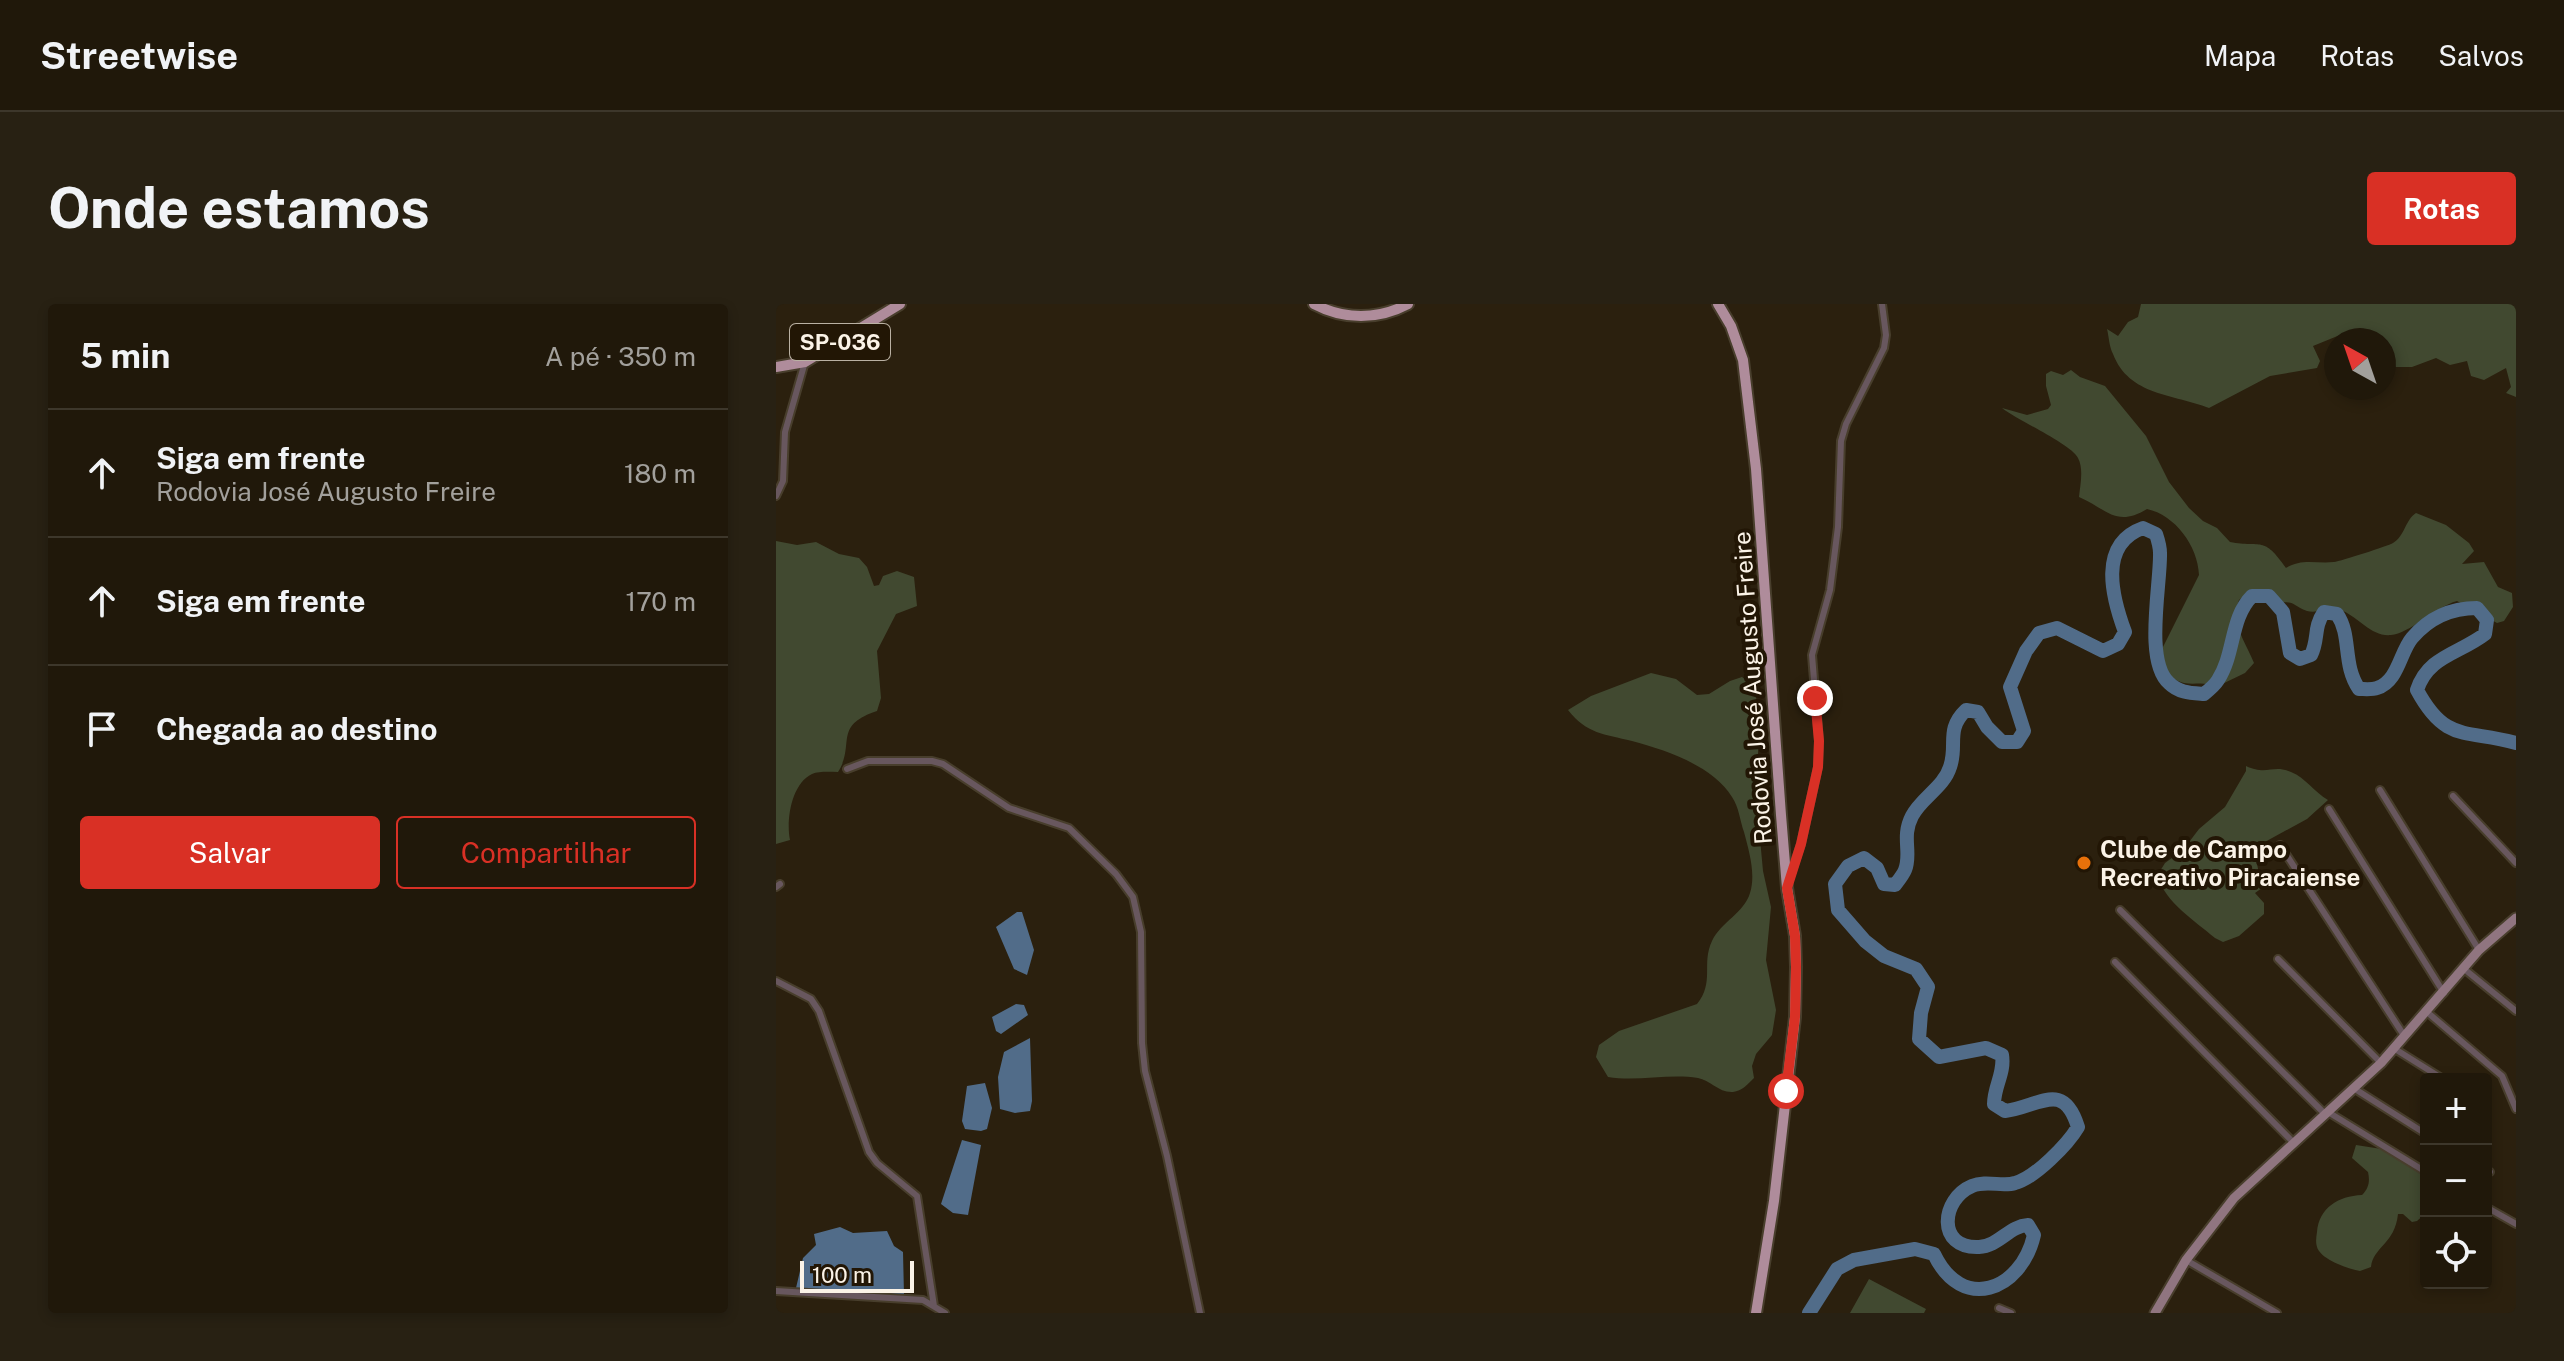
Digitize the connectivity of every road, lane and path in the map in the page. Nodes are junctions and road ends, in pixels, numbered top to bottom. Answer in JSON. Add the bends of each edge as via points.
{"nodes":[{"id":1,"x":900,"y":304,"type":"edge"},
{"id":2,"x":1314,"y":304,"type":"edge"},
{"id":3,"x":1408,"y":304,"type":"edge"},
{"id":4,"x":1718,"y":304,"type":"edge"},
{"id":5,"x":1882,"y":304,"type":"edge"},
{"id":6,"x":805,"y":362,"type":"junction"},
{"id":7,"x":776,"y":367,"type":"edge"},
{"id":8,"x":776,"y":496,"type":"edge"},
{"id":9,"x":847,"y":769,"type":"dead end"},
{"id":10,"x":2380,"y":790,"type":"dead end"},
{"id":11,"x":2453,"y":796,"type":"dead end"},
{"id":12,"x":2329,"y":809,"type":"dead end"},
{"id":13,"x":2280,"y":845,"type":"dead end"},
{"id":14,"x":2516,"y":863,"type":"edge"},
{"id":15,"x":1787,"y":888,"type":"junction"},
{"id":16,"x":2120,"y":910,"type":"dead end"},
{"id":17,"x":2516,"y":918,"type":"edge"},
{"id":18,"x":2479,"y":950,"type":"junction"},
{"id":19,"x":2278,"y":959,"type":"dead end"},
{"id":20,"x":2115,"y":962,"type":"dead end"},
{"id":21,"x":2463,"y":968,"type":"junction"},
{"id":22,"x":776,"y":981,"type":"edge"},
{"id":23,"x":2444,"y":993,"type":"junction"},
{"id":24,"x":2516,"y":1011,"type":"edge"},
{"id":25,"x":2427,"y":1012,"type":"junction"},
{"id":26,"x":2405,"y":1037,"type":"junction"},
{"id":27,"x":2395,"y":1049,"type":"junction"},
{"id":28,"x":2381,"y":1063,"type":"junction"},
{"id":29,"x":2433,"y":1073,"type":"edge"},
{"id":30,"x":2355,"y":1089,"type":"junction"},
{"id":31,"x":2516,"y":1109,"type":"edge"},
{"id":32,"x":2326,"y":1113,"type":"junction"},
{"id":33,"x":2420,"y":1130,"type":"edge"},
{"id":34,"x":2294,"y":1143,"type":"junction"},
{"id":35,"x":2420,"y":1168,"type":"edge"},
{"id":36,"x":2492,"y":1210,"type":"edge"},
{"id":37,"x":2516,"y":1224,"type":"edge"},
{"id":38,"x":2186,"y":1260,"type":"junction"},
{"id":39,"x":776,"y":1291,"type":"edge"},
{"id":40,"x":934,"y":1306,"type":"junction"},
{"id":41,"x":1999,"y":1308,"type":"dead end"},
{"id":42,"x":945,"y":1313,"type":"edge"},
{"id":43,"x":1200,"y":1313,"type":"edge"},
{"id":44,"x":1756,"y":1313,"type":"edge"},
{"id":45,"x":2011,"y":1313,"type":"edge"},
{"id":46,"x":2155,"y":1313,"type":"edge"},
{"id":47,"x":2277,"y":1313,"type":"edge"}],
"edges":[{"from":1,"to":6,"type":"main road","number":"SP-036"},
{"from":2,"to":3,"type":"main road","via":[[1350,317]]},
{"from":4,"to":15,"type":"main road","name":"Rodovia José Augusto Freire","via":[[1743,360]]},
{"from":5,"to":15,"type":"street","via":[[1884,348],[1841,441],[1830,590],[1812,655],[1818,767]]},
{"from":6,"to":7,"type":"main road","number":"SP-036"},
{"from":6,"to":8,"type":"street","via":[[785,432],[783,485]]},
{"from":9,"to":43,"type":"street","via":[[868,761],[943,764],[1009,808],[1069,828],[1130,889],[1141,932],[1145,1071]]},
{"from":10,"to":18,"type":"street"},
{"from":11,"to":14,"type":"street"},
{"from":12,"to":23,"type":"street"},
{"from":13,"to":26,"type":"street"},
{"from":15,"to":44,"type":"main road","name":"Rodovia José Augusto Freire","via":[[1795,936],[1795,1017]]},
{"from":16,"to":32,"type":"street"},
{"from":17,"to":18,"type":"street"},
{"from":18,"to":21,"type":"street"},
{"from":19,"to":28,"type":"street"},
{"from":20,"to":34,"type":"street"},
{"from":21,"to":23,"type":"street"},
{"from":21,"to":24,"type":"street"},
{"from":22,"to":40,"type":"street","via":[[815,1004],[869,1152],[917,1196]]},
{"from":23,"to":25,"type":"street"},
{"from":25,"to":26,"type":"street"},
{"from":25,"to":31,"type":"street","via":[[2502,1076]]},
{"from":26,"to":27,"type":"street"},
{"from":27,"to":28,"type":"street"},
{"from":27,"to":29,"type":"street"},
{"from":28,"to":30,"type":"street"},
{"from":30,"to":32,"type":"street"},
{"from":30,"to":33,"type":"street"},
{"from":32,"to":34,"type":"street"},
{"from":32,"to":35,"type":"street"},
{"from":34,"to":38,"type":"street","via":[[2234,1198]]},
{"from":36,"to":37,"type":"street"},
{"from":38,"to":46,"type":"street"},
{"from":38,"to":47,"type":"street"},
{"from":39,"to":40,"type":"street","via":[[923,1300]]},
{"from":40,"to":42,"type":"street"},
{"from":41,"to":45,"type":"street"}]}
